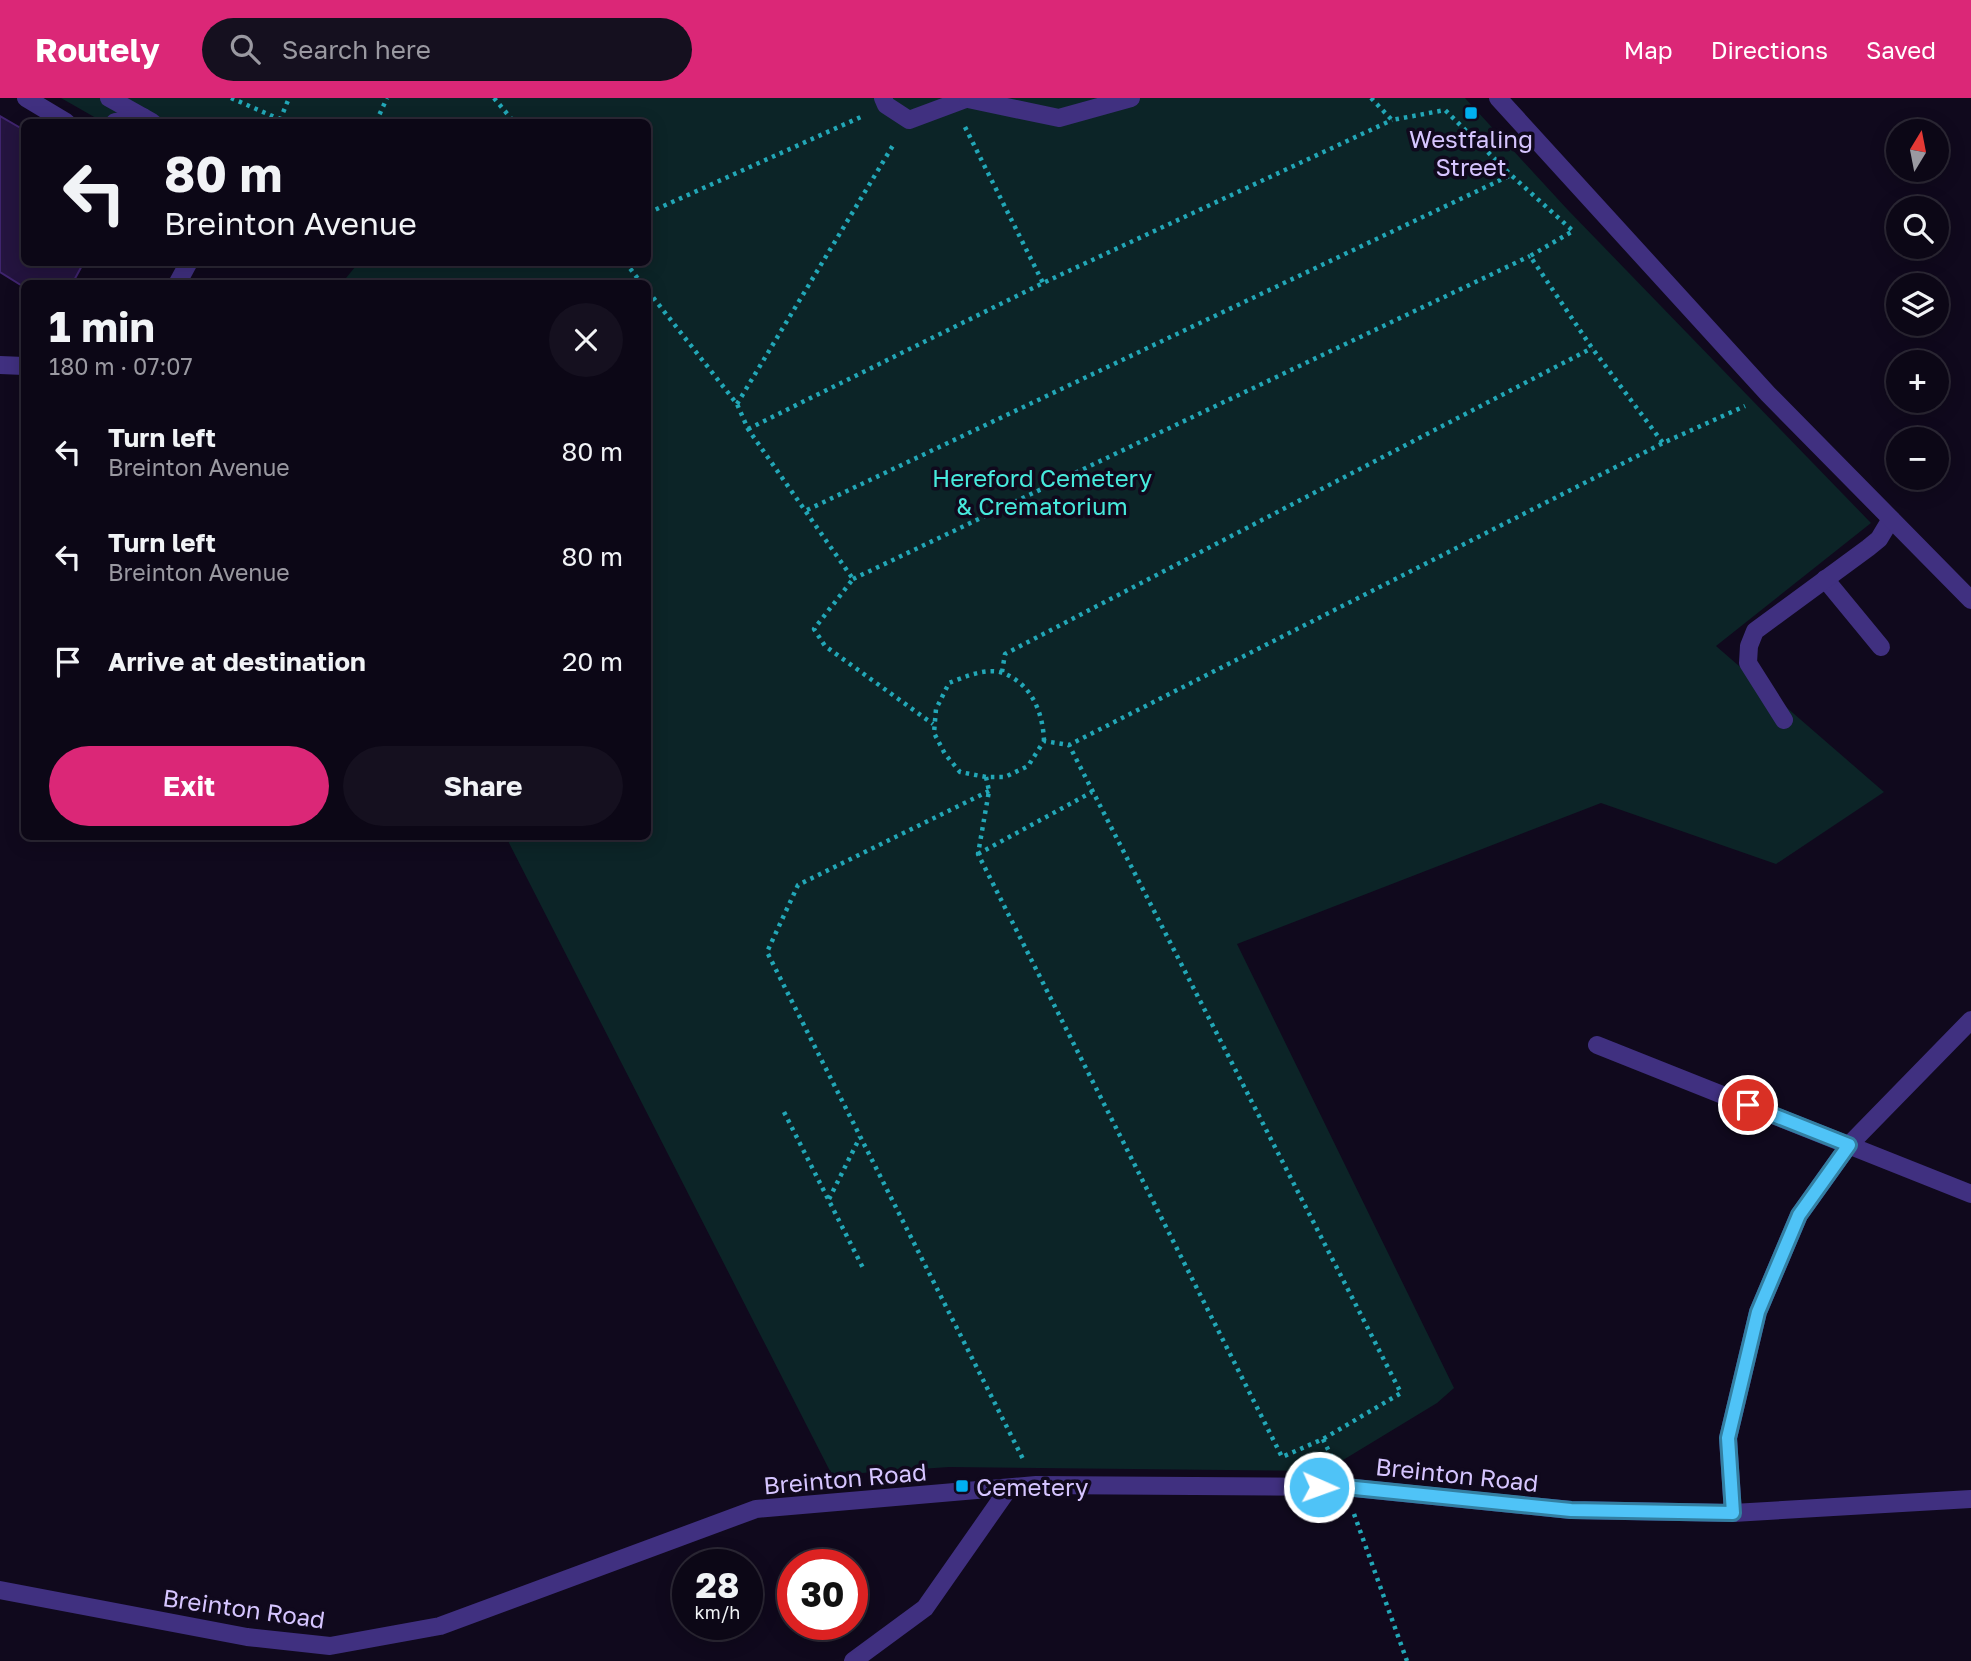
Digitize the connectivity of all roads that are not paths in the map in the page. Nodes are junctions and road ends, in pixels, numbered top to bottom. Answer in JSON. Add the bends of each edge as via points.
{"nodes":[{"id":1,"x":26,"y":98,"type":"edge"},
{"id":2,"x":109,"y":98,"type":"edge"},
{"id":3,"x":1131,"y":98,"type":"edge"},
{"id":4,"x":1498,"y":98,"type":"edge"},
{"id":5,"x":964,"y":100,"type":"edge"},
{"id":6,"x":884,"y":102,"type":"edge"},
{"id":7,"x":61,"y":119,"type":"edge"},
{"id":8,"x":146,"y":119,"type":"edge"},
{"id":9,"x":1,"y":364,"type":"edge"},
{"id":10,"x":21,"y":366,"type":"edge"},
{"id":11,"x":1891,"y":519,"type":"junction"},
{"id":12,"x":1825,"y":579,"type":"junction"},
{"id":13,"x":1971,"y":600,"type":"edge"},
{"id":14,"x":1881,"y":648,"type":"dead end"},
{"id":15,"x":1784,"y":720,"type":"dead end"},
{"id":16,"x":1971,"y":1020,"type":"edge"},
{"id":17,"x":1597,"y":1045,"type":"dead end"},
{"id":18,"x":1849,"y":1145,"type":"junction"},
{"id":19,"x":1971,"y":1194,"type":"edge"},
{"id":20,"x":1009,"y":1488,"type":"junction"},
{"id":21,"x":1971,"y":1499,"type":"edge"},
{"id":22,"x":1733,"y":1513,"type":"junction"},
{"id":23,"x":0,"y":1590,"type":"edge"},
{"id":24,"x":853,"y":1661,"type":"edge"}],
"edges":[{"from":1,"to":7,"type":"street"},
{"from":2,"to":8,"type":"street"},
{"from":3,"to":5,"type":"street","via":[[1059,118]]},
{"from":4,"to":11,"type":"street","via":[[1768,394]]},
{"from":5,"to":6,"type":"street","via":[[909,120]]},
{"from":9,"to":10,"type":"street"},
{"from":11,"to":12,"type":"street","via":[[1879,539]]},
{"from":11,"to":13,"type":"street"},
{"from":12,"to":14,"type":"street"},
{"from":12,"to":15,"type":"street","via":[[1755,631],[1749,646],[1748,663]]},
{"from":16,"to":18,"type":"street"},
{"from":17,"to":18,"type":"street"},
{"from":18,"to":19,"type":"street"},
{"from":18,"to":22,"type":"street","via":[[1799,1215],[1758,1312],[1728,1438]]},
{"from":20,"to":22,"type":"street","name":"Breinton Road","via":[[1345,1487],[1571,1510]]},
{"from":20,"to":23,"type":"street","name":"Breinton Road","via":[[756,1509],[440,1626],[330,1646],[247,1637]]},
{"from":20,"to":24,"type":"street","via":[[925,1608]]},
{"from":21,"to":22,"type":"street","name":"Breinton Road"}]}
